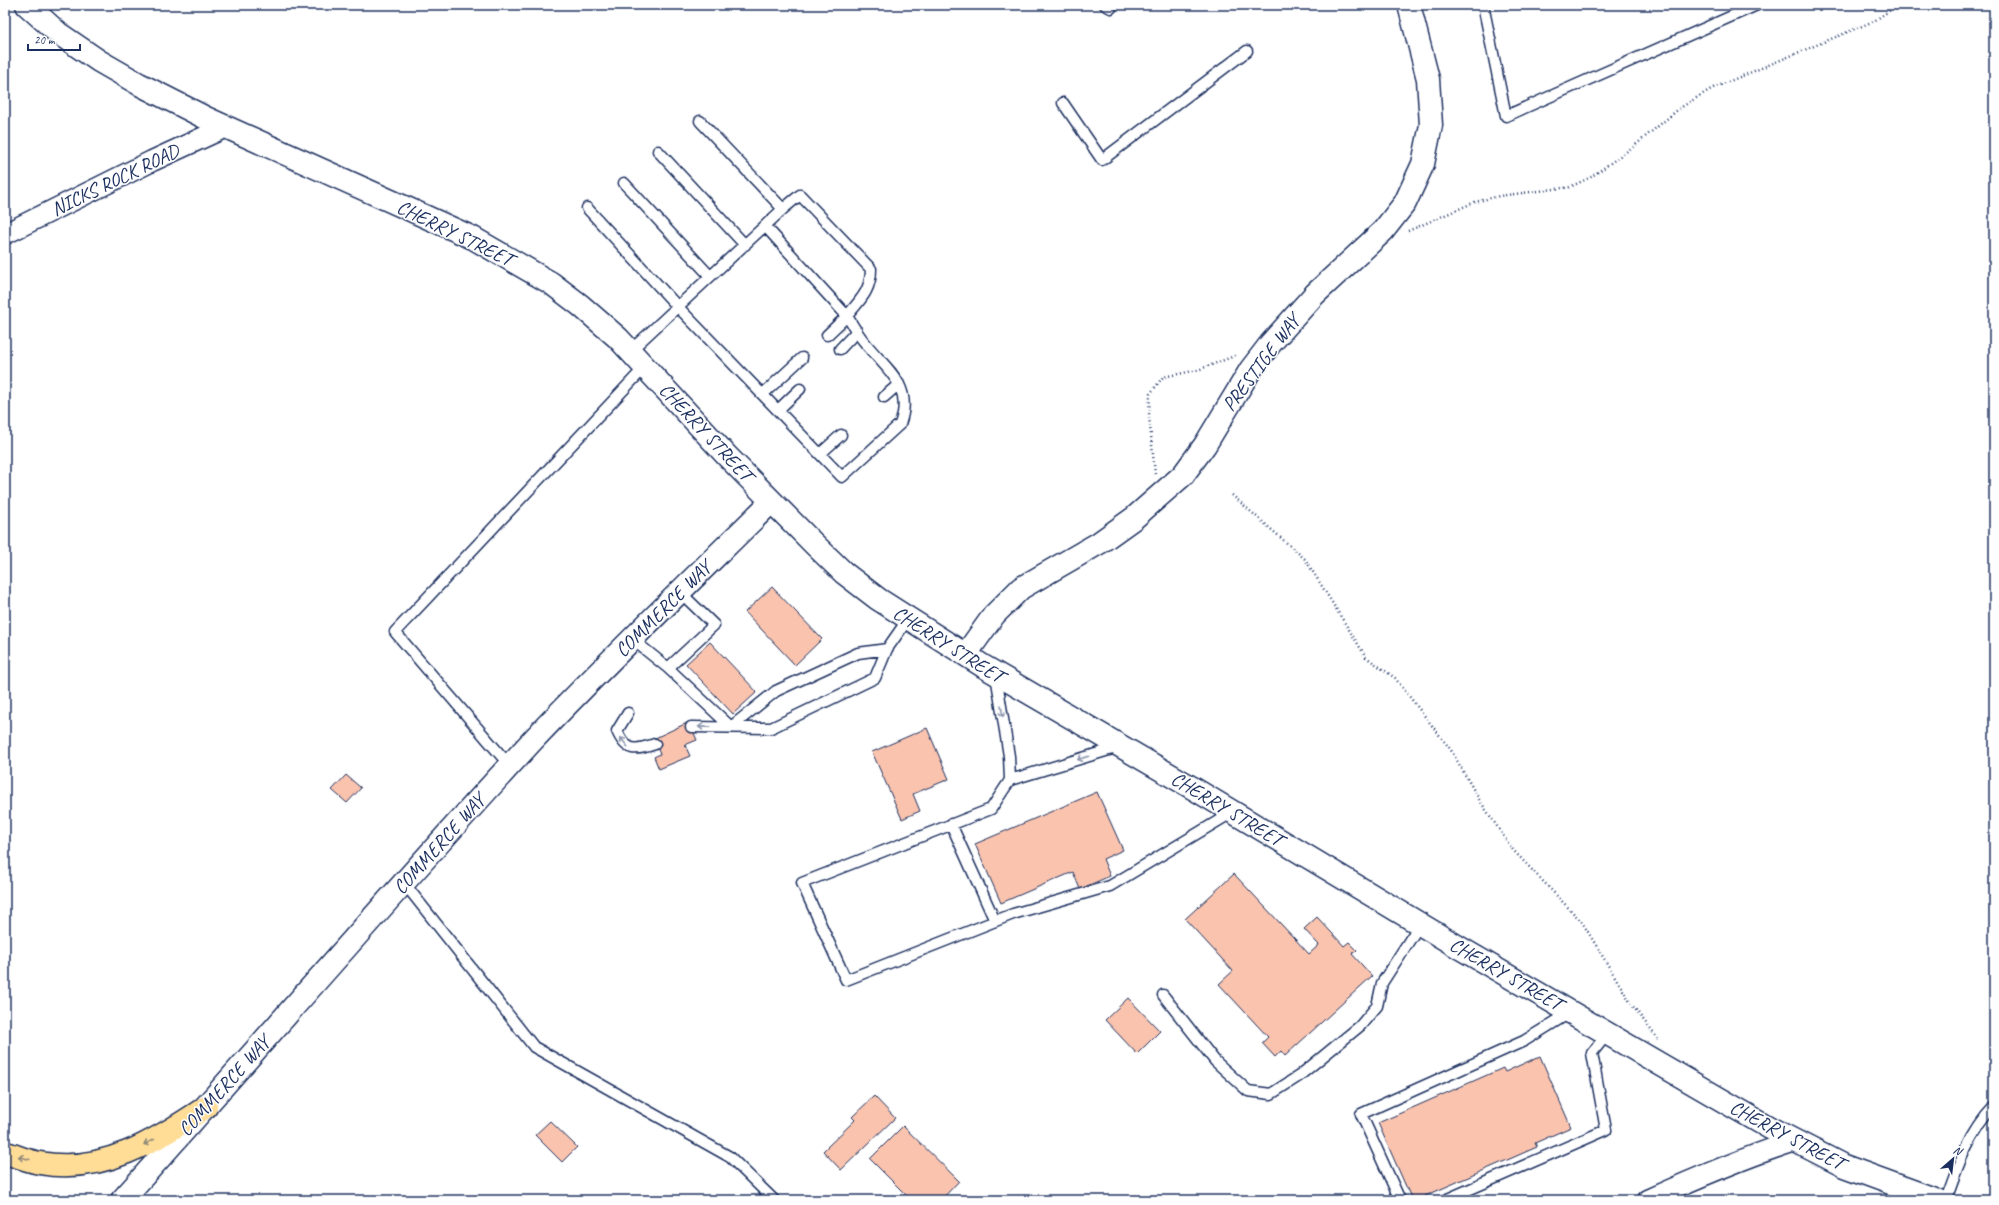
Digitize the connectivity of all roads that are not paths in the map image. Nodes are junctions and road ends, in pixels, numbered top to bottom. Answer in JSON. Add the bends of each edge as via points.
{"nodes":[{"id":1,"x":27,"y":5,"type":"edge"},
{"id":2,"x":1409,"y":5,"type":"edge"},
{"id":3,"x":1483,"y":5,"type":"edge"},
{"id":4,"x":1757,"y":5,"type":"edge"},
{"id":5,"x":1247,"y":51,"type":"dead end"},
{"id":6,"x":1063,"y":103,"type":"dead end"},
{"id":7,"x":700,"y":121,"type":"dead end"},
{"id":8,"x":226,"y":127,"type":"junction"},
{"id":9,"x":658,"y":151,"type":"dead end"},
{"id":10,"x":624,"y":183,"type":"dead end"},
{"id":11,"x":586,"y":208,"type":"dead end"},
{"id":12,"x":783,"y":209,"type":"junction"},
{"id":13,"x":765,"y":226,"type":"junction"},
{"id":14,"x":5,"y":234,"type":"edge"},
{"id":15,"x":745,"y":245,"type":"junction"},
{"id":16,"x":710,"y":276,"type":"junction"},
{"id":17,"x":678,"y":307,"type":"junction"},
{"id":18,"x":847,"y":316,"type":"junction"},
{"id":19,"x":857,"y":331,"type":"junction"},
{"id":20,"x":827,"y":335,"type":"dead end"},
{"id":21,"x":840,"y":349,"type":"dead end"},
{"id":22,"x":630,"y":351,"type":"junction"},
{"id":23,"x":802,"y":358,"type":"dead end"},
{"id":24,"x":645,"y":367,"type":"junction"},
{"id":25,"x":899,"y":384,"type":"junction"},
{"id":26,"x":800,"y":389,"type":"dead end"},
{"id":27,"x":763,"y":394,"type":"junction"},
{"id":28,"x":884,"y":397,"type":"dead end"},
{"id":29,"x":778,"y":410,"type":"junction"},
{"id":30,"x":842,"y":435,"type":"dead end"},
{"id":31,"x":820,"y":454,"type":"junction"},
{"id":32,"x":771,"y":502,"type":"junction"},
{"id":33,"x":680,"y":592,"type":"junction"},
{"id":34,"x":908,"y":619,"type":"junction"},
{"id":35,"x":632,"y":639,"type":"junction"},
{"id":36,"x":887,"y":649,"type":"junction"},
{"id":37,"x":966,"y":654,"type":"junction"},
{"id":38,"x":668,"y":668,"type":"junction"},
{"id":39,"x":996,"y":673,"type":"junction"},
{"id":40,"x":628,"y":713,"type":"dead end"},
{"id":41,"x":691,"y":727,"type":"dead end"},
{"id":42,"x":731,"y":727,"type":"junction"},
{"id":43,"x":655,"y":744,"type":"dead end"},
{"id":44,"x":1120,"y":747,"type":"junction"},
{"id":45,"x":510,"y":766,"type":"junction"},
{"id":46,"x":1010,"y":780,"type":"junction"},
{"id":47,"x":1233,"y":812,"type":"junction"},
{"id":48,"x":951,"y":824,"type":"junction"},
{"id":49,"x":404,"y":883,"type":"junction"},
{"id":50,"x":995,"y":921,"type":"junction"},
{"id":51,"x":1420,"y":924,"type":"junction"},
{"id":52,"x":1163,"y":995,"type":"dead end"},
{"id":53,"x":1572,"y":1012,"type":"junction"},
{"id":54,"x":1608,"y":1033,"type":"junction"},
{"id":55,"x":206,"y":1107,"type":"junction"},
{"id":56,"x":1994,"y":1107,"type":"edge"},
{"id":57,"x":1796,"y":1141,"type":"junction"},
{"id":58,"x":5,"y":1153,"type":"edge"},
{"id":59,"x":122,"y":1200,"type":"edge"},
{"id":60,"x":774,"y":1200,"type":"edge"},
{"id":61,"x":1400,"y":1200,"type":"edge"},
{"id":62,"x":1445,"y":1200,"type":"edge"},
{"id":63,"x":1647,"y":1200,"type":"edge"},
{"id":64,"x":1937,"y":1200,"type":"edge"},
{"id":65,"x":1946,"y":1200,"type":"edge"}],
"edges":[{"from":1,"to":8,"type":"main road","name":"CHERRY STREET","via":[[58,34],[99,61]]},
{"from":2,"to":37,"type":"main road","name":"PRESTIGE WAY","via":[[1428,79],[1430,125],[1423,164],[1405,203],[1383,231],[1315,294],[1271,343],[1251,369],[1184,475],[1134,518],[1099,543],[1021,588],[994,615]]},
{"from":3,"to":4,"type":"lane","via":[[1506,116]]},
{"from":5,"to":6,"type":"lane","via":[[1102,160]]},
{"from":7,"to":12,"type":"lane"},
{"from":8,"to":14,"type":"street","name":"NICKS ROCK ROAD"},
{"from":8,"to":22,"type":"main road","name":"CHERRY STREET","via":[[424,215],[503,255],[551,283],[580,305]]},
{"from":9,"to":15,"type":"lane"},
{"from":10,"to":16,"type":"lane"},
{"from":11,"to":17,"type":"lane"},
{"from":12,"to":13,"type":"lane"},
{"from":12,"to":18,"type":"lane","via":[[800,195],[871,268],[867,292]]},
{"from":13,"to":15,"type":"lane"},
{"from":13,"to":18,"type":"lane"},
{"from":15,"to":16,"type":"lane"},
{"from":16,"to":17,"type":"lane"},
{"from":17,"to":22,"type":"lane"},
{"from":17,"to":27,"type":"lane"},
{"from":18,"to":19,"type":"lane"},
{"from":18,"to":20,"type":"lane"},
{"from":19,"to":21,"type":"lane"},
{"from":19,"to":25,"type":"lane"},
{"from":22,"to":24,"type":"main road","name":"CHERRY STREET"},
{"from":23,"to":27,"type":"lane"},
{"from":24,"to":32,"type":"main road","name":"CHERRY STREET"},
{"from":24,"to":45,"type":"lane","via":[[395,632]]},
{"from":25,"to":28,"type":"lane"},
{"from":25,"to":31,"type":"lane","via":[[904,398],[904,414],[900,424],[842,477]]},
{"from":26,"to":29,"type":"lane"},
{"from":27,"to":29,"type":"lane"},
{"from":29,"to":31,"type":"lane"},
{"from":30,"to":31,"type":"lane"},
{"from":32,"to":33,"type":"main road","name":"COMMERCE WAY"},
{"from":32,"to":34,"type":"main road","name":"CHERRY STREET","via":[[844,573]]},
{"from":33,"to":35,"type":"main road","name":"COMMERCE WAY"},
{"from":33,"to":38,"type":"lane","via":[[714,625]]},
{"from":34,"to":36,"type":"lane"},
{"from":34,"to":37,"type":"main road","name":"CHERRY STREET"},
{"from":35,"to":38,"type":"lane"},
{"from":35,"to":45,"type":"main road","name":"COMMERCE WAY"},
{"from":36,"to":42,"type":"lane","via":[[858,653],[776,691]]},
{"from":36,"to":42,"type":"lane","via":[[875,678],[771,728]]},
{"from":37,"to":39,"type":"main road","name":"CHERRY STREET"},
{"from":38,"to":42,"type":"lane"},
{"from":39,"to":44,"type":"main road","name":"CHERRY STREET"},
{"from":39,"to":46,"type":"lane","one_way":true,"via":[[1009,756]]},
{"from":43,"to":40,"type":"lane","one_way":true,"via":[[642,749],[628,748],[621,741],[617,730]]},
{"from":42,"to":41,"type":"lane","one_way":true},
{"from":44,"to":46,"type":"lane","one_way":true},
{"from":44,"to":47,"type":"main road","name":"CHERRY STREET"},
{"from":45,"to":49,"type":"main road","name":"COMMERCE WAY"},
{"from":46,"to":48,"type":"lane","via":[[991,809]]},
{"from":47,"to":50,"type":"lane","via":[[1110,886]]},
{"from":47,"to":51,"type":"main road","name":"CHERRY STREET"},
{"from":48,"to":50,"type":"lane"},
{"from":48,"to":50,"type":"lane","via":[[802,883],[846,980]]},
{"from":49,"to":55,"type":"main road","name":"COMMERCE WAY"},
{"from":49,"to":60,"type":"lane","via":[[534,1047],[730,1157]]},
{"from":51,"to":52,"type":"lane","via":[[1382,983],[1377,1006],[1360,1026],[1300,1076],[1271,1094],[1248,1091],[1215,1061]]},
{"from":51,"to":53,"type":"main road","name":"CHERRY STREET"},
{"from":53,"to":54,"type":"main road","name":"CHERRY STREET"},
{"from":53,"to":61,"type":"lane","via":[[1524,1041],[1361,1114]]},
{"from":54,"to":57,"type":"main road","name":"CHERRY STREET"},
{"from":54,"to":62,"type":"lane","via":[[1592,1053],[1606,1130]]},
{"from":55,"to":58,"type":"highway","one_way":true,"via":[[152,1142],[104,1161],[64,1165],[41,1163]]},
{"from":55,"to":59,"type":"main road","name":"COMMERCE WAY"},
{"from":56,"to":65,"type":"lane","via":[[1985,1116],[1965,1147]]},
{"from":57,"to":63,"type":"street","via":[[1733,1163]]},
{"from":57,"to":64,"type":"main road","name":"CHERRY STREET","via":[[1844,1166]]}]}
